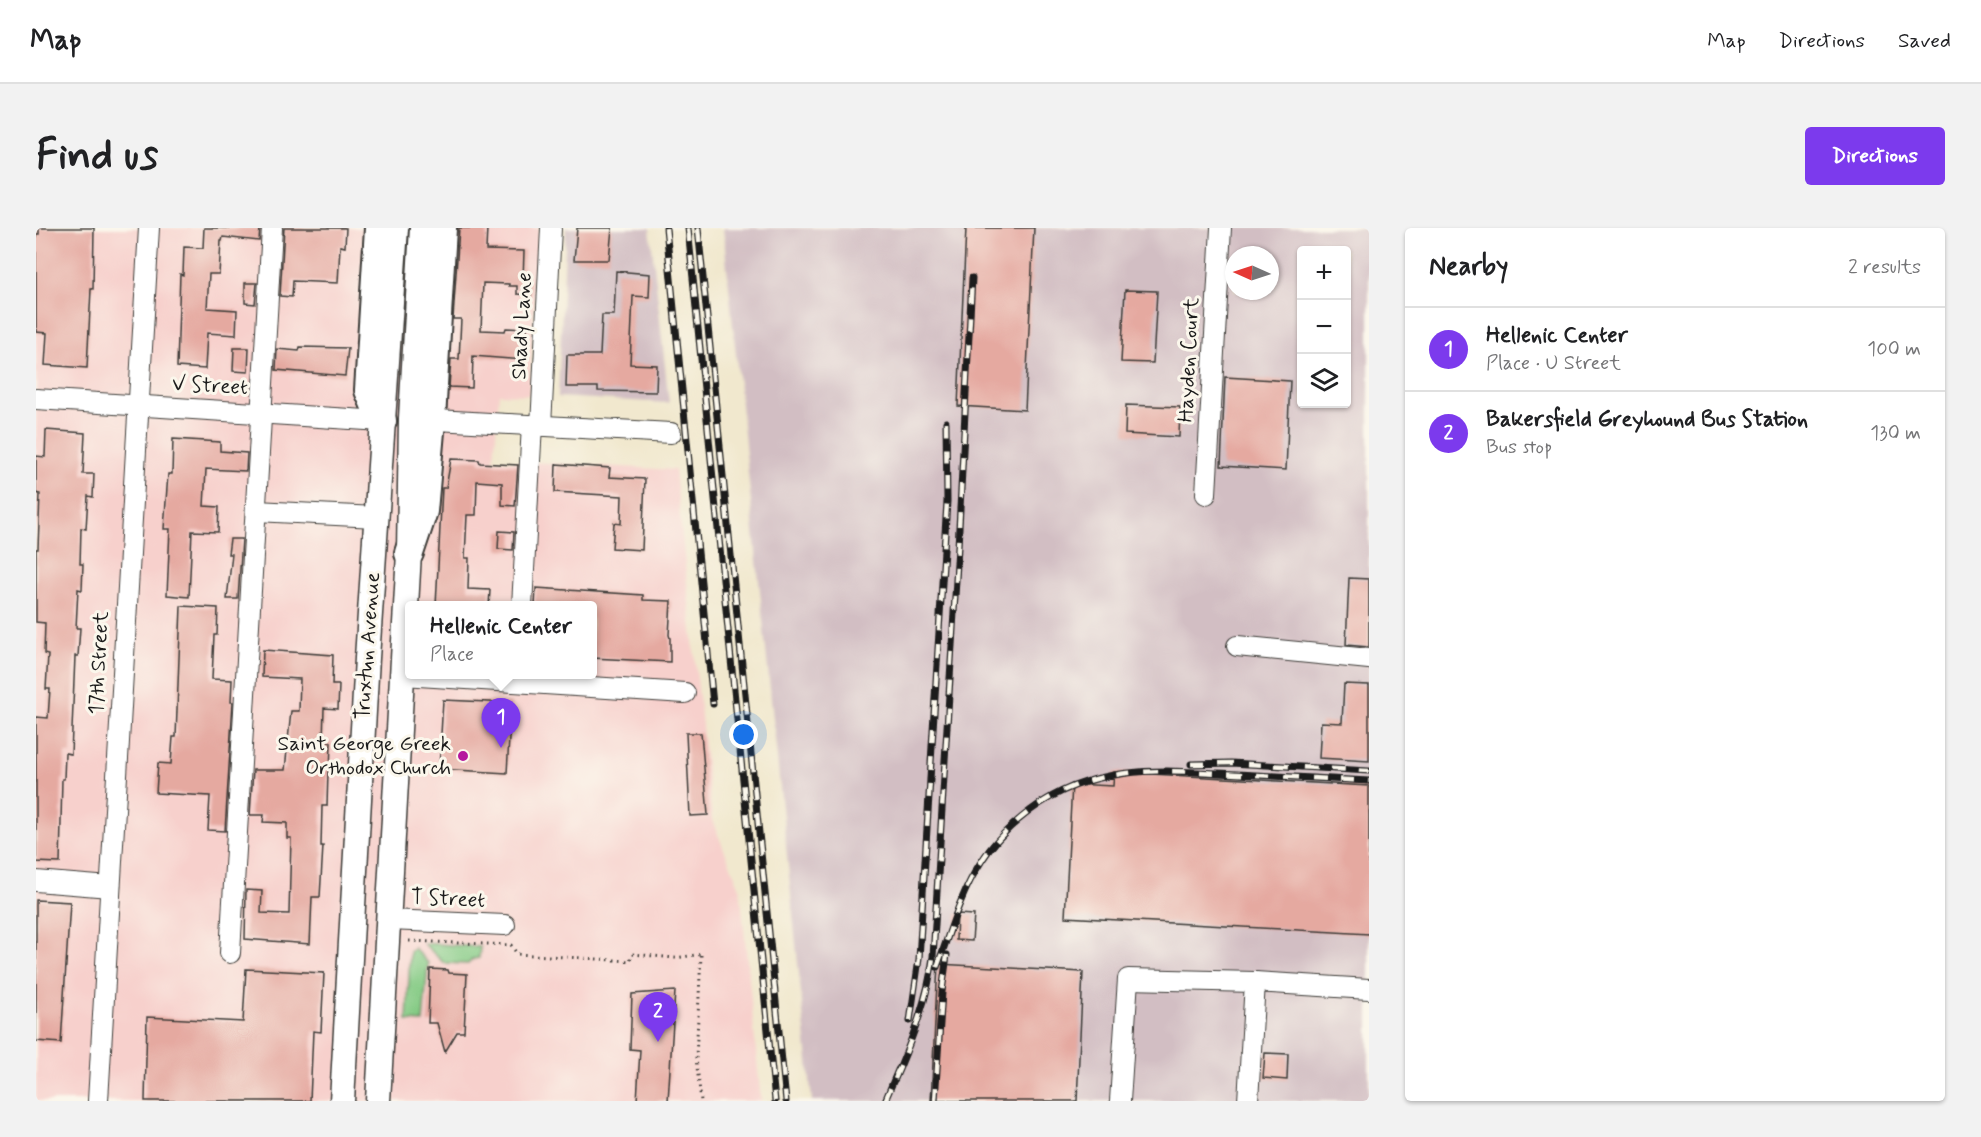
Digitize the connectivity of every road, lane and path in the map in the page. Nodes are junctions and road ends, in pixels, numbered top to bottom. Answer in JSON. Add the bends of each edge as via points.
{"nodes":[{"id":1,"x":149,"y":228,"type":"edge"},
{"id":2,"x":272,"y":228,"type":"edge"},
{"id":3,"x":379,"y":228,"type":"edge"},
{"id":4,"x":396,"y":228,"type":"edge"},
{"id":5,"x":422,"y":228,"type":"edge"},
{"id":6,"x":442,"y":228,"type":"edge"},
{"id":7,"x":552,"y":228,"type":"edge"},
{"id":8,"x":1221,"y":228,"type":"edge"},
{"id":9,"x":36,"y":399,"type":"edge"},
{"id":10,"x":138,"y":407,"type":"junction"},
{"id":11,"x":260,"y":413,"type":"junction"},
{"id":12,"x":421,"y":419,"type":"junction"},
{"id":13,"x":382,"y":421,"type":"junction"},
{"id":14,"x":536,"y":426,"type":"junction"},
{"id":15,"x":671,"y":433,"type":"dead end"},
{"id":16,"x":1206,"y":494,"type":"dead end"},
{"id":17,"x":256,"y":510,"type":"junction"},
{"id":18,"x":376,"y":517,"type":"junction"},
{"id":19,"x":409,"y":553,"type":"junction"},
{"id":20,"x":407,"y":601,"type":"edge"},
{"id":21,"x":522,"y":601,"type":"edge"},
{"id":22,"x":405,"y":634,"type":"edge"},
{"id":23,"x":1237,"y":646,"type":"dead end"},
{"id":24,"x":1369,"y":659,"type":"edge"},
{"id":25,"x":403,"y":675,"type":"joint"},
{"id":26,"x":520,"y":679,"type":"edge"},
{"id":27,"x":685,"y":693,"type":"dead end"},
{"id":28,"x":36,"y":881,"type":"edge"},
{"id":29,"x":110,"y":887,"type":"junction"},
{"id":30,"x":389,"y":920,"type":"junction"},
{"id":31,"x":505,"y":926,"type":"dead end"},
{"id":32,"x":409,"y":941,"type":"dead end"},
{"id":33,"x":230,"y":953,"type":"dead end"},
{"id":34,"x":1255,"y":982,"type":"junction"},
{"id":35,"x":1369,"y":989,"type":"edge"},
{"id":36,"x":98,"y":1101,"type":"edge"},
{"id":37,"x":342,"y":1101,"type":"edge"},
{"id":38,"x":378,"y":1101,"type":"edge"},
{"id":39,"x":701,"y":1101,"type":"edge"},
{"id":40,"x":1120,"y":1101,"type":"edge"},
{"id":41,"x":1248,"y":1101,"type":"edge"}],
"edges":[{"from":1,"to":10,"type":"street","name":"17th Street"},
{"from":2,"to":11,"type":"street"},
{"from":3,"to":13,"type":"highway","via":[[369,390]]},
{"from":4,"to":13,"type":"main road","name":"Truxtun Avenue"},
{"from":5,"to":12,"type":"main road"},
{"from":6,"to":12,"type":"highway"},
{"from":7,"to":14,"type":"street","name":"Shady Lane"},
{"from":8,"to":16,"type":"street","name":"Hayden Court"},
{"from":9,"to":10,"type":"street","name":"V Street"},
{"from":10,"to":11,"type":"street","name":"V Street"},
{"from":10,"to":29,"type":"street","name":"17th Street"},
{"from":11,"to":13,"type":"street","name":"V Street"},
{"from":11,"to":17,"type":"street"},
{"from":12,"to":14,"type":"street"},
{"from":12,"to":19,"type":"highway","via":[[423,511]]},
{"from":13,"to":18,"type":"main road","name":"Truxtun Avenue"},
{"from":13,"to":19,"type":"main road","via":[[395,437],[398,448],[399,524]]},
{"from":14,"to":15,"type":"street"},
{"from":14,"to":21,"type":"street","name":"Shady Lane"},
{"from":17,"to":18,"type":"street"},
{"from":17,"to":33,"type":"street"},
{"from":18,"to":37,"type":"main road","name":"Truxtun Avenue"},
{"from":19,"to":20,"type":"main road","name":"Truxtun Avenue"},
{"from":22,"to":25,"type":"main road","name":"Truxtun Avenue"},
{"from":23,"to":24,"type":"street"},
{"from":25,"to":30,"type":"main road","name":"Truxtun Avenue"},
{"from":26,"to":27,"type":"street"},
{"from":28,"to":29,"type":"street"},
{"from":29,"to":36,"type":"street","name":"17th Street"},
{"from":30,"to":31,"type":"street","name":"T Street"},
{"from":30,"to":38,"type":"main road","name":"Truxtun Avenue"},
{"from":32,"to":39,"type":"path","via":[[511,945],[517,954],[630,961],[632,954],[675,958],[702,955],[696,1058]]},
{"from":34,"to":35,"type":"street"},
{"from":34,"to":40,"type":"street","via":[[1128,979]]},
{"from":34,"to":41,"type":"street"}]}
